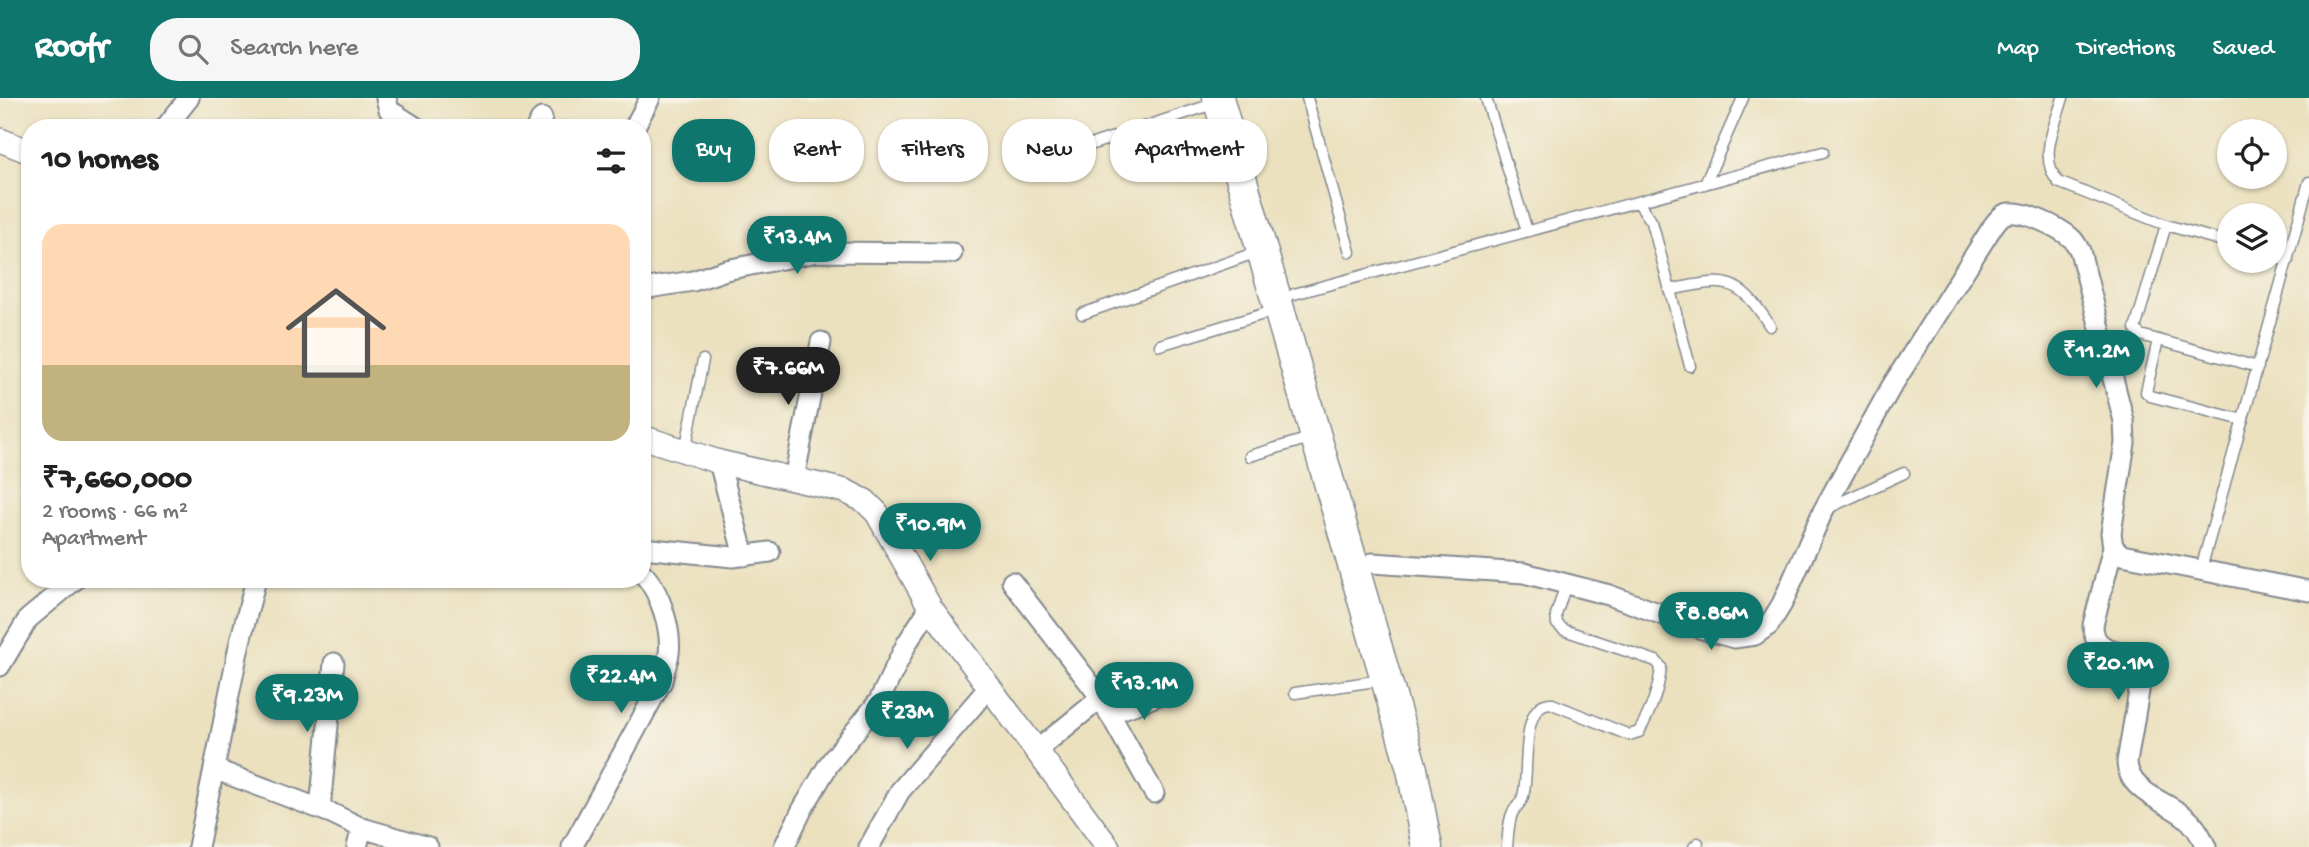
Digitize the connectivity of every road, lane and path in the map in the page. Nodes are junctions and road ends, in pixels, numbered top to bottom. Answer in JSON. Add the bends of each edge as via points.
{"nodes":[{"id":1,"x":189,"y":98,"type":"edge"},
{"id":2,"x":386,"y":98,"type":"edge"},
{"id":3,"x":650,"y":98,"type":"edge"},
{"id":4,"x":1307,"y":98,"type":"edge"},
{"id":5,"x":1486,"y":98,"type":"edge"},
{"id":6,"x":1743,"y":98,"type":"edge"},
{"id":7,"x":2063,"y":98,"type":"edge"},
{"id":8,"x":1225,"y":99,"type":"edge"},
{"id":9,"x":172,"y":119,"type":"edge"},
{"id":10,"x":403,"y":119,"type":"edge"},
{"id":11,"x":639,"y":119,"type":"edge"},
{"id":12,"x":0,"y":140,"type":"edge"},
{"id":13,"x":1096,"y":143,"type":"edge"},
{"id":14,"x":21,"y":148,"type":"edge"},
{"id":15,"x":1824,"y":152,"type":"dead end"},
{"id":16,"x":2309,"y":182,"type":"edge"},
{"id":17,"x":1705,"y":184,"type":"junction"},
{"id":18,"x":1638,"y":202,"type":"junction"},
{"id":19,"x":2166,"y":225,"type":"junction"},
{"id":20,"x":1527,"y":230,"type":"junction"},
{"id":21,"x":2217,"y":239,"type":"edge"},
{"id":22,"x":1262,"y":250,"type":"junction"},
{"id":23,"x":953,"y":253,"type":"dead end"},
{"id":24,"x":1350,"y":253,"type":"dead end"},
{"id":25,"x":2288,"y":261,"type":"joint"},
{"id":26,"x":651,"y":288,"type":"edge"},
{"id":27,"x":1670,"y":290,"type":"junction"},
{"id":28,"x":1287,"y":301,"type":"junction"},
{"id":29,"x":1082,"y":314,"type":"dead end"},
{"id":30,"x":1770,"y":326,"type":"dead end"},
{"id":31,"x":2158,"y":340,"type":"junction"},
{"id":32,"x":821,"y":342,"type":"dead end"},
{"id":33,"x":1160,"y":345,"type":"dead end"},
{"id":34,"x":703,"y":359,"type":"dead end"},
{"id":35,"x":1690,"y":366,"type":"dead end"},
{"id":36,"x":2258,"y":367,"type":"junction"},
{"id":37,"x":2243,"y":420,"type":"junction"},
{"id":38,"x":1316,"y":436,"type":"junction"},
{"id":39,"x":651,"y":440,"type":"edge"},
{"id":40,"x":685,"y":451,"type":"junction"},
{"id":41,"x":1250,"y":456,"type":"dead end"},
{"id":42,"x":719,"y":462,"type":"junction"},
{"id":43,"x":1904,"y":473,"type":"dead end"},
{"id":44,"x":793,"y":479,"type":"junction"},
{"id":45,"x":1823,"y":511,"type":"junction"},
{"id":46,"x":2113,"y":547,"type":"junction"},
{"id":47,"x":651,"y":549,"type":"edge"},
{"id":48,"x":770,"y":552,"type":"dead end"},
{"id":49,"x":744,"y":556,"type":"junction"},
{"id":50,"x":1372,"y":563,"type":"junction"},
{"id":51,"x":2201,"y":569,"type":"junction"},
{"id":52,"x":1012,"y":582,"type":"dead end"},
{"id":53,"x":1566,"y":584,"type":"junction"},
{"id":54,"x":651,"y":585,"type":"edge"},
{"id":55,"x":65,"y":588,"type":"edge"},
{"id":56,"x":255,"y":588,"type":"edge"},
{"id":57,"x":2309,"y":591,"type":"edge"},
{"id":58,"x":930,"y":607,"type":"junction"},
{"id":59,"x":334,"y":663,"type":"dead end"},
{"id":60,"x":0,"y":666,"type":"edge"},
{"id":61,"x":1386,"y":680,"type":"junction"},
{"id":62,"x":990,"y":686,"type":"junction"},
{"id":63,"x":1165,"y":693,"type":"dead end"},
{"id":64,"x":1295,"y":693,"type":"dead end"},
{"id":65,"x":1105,"y":706,"type":"junction"},
{"id":66,"x":1037,"y":750,"type":"junction"},
{"id":67,"x":214,"y":769,"type":"junction"},
{"id":68,"x":1154,"y":793,"type":"dead end"},
{"id":69,"x":320,"y":809,"type":"junction"},
{"id":70,"x":359,"y":838,"type":"edge"},
{"id":71,"x":198,"y":847,"type":"edge"},
{"id":72,"x":428,"y":847,"type":"edge"},
{"id":73,"x":572,"y":847,"type":"edge"},
{"id":74,"x":784,"y":847,"type":"edge"},
{"id":75,"x":869,"y":847,"type":"edge"},
{"id":76,"x":1108,"y":847,"type":"edge"},
{"id":77,"x":1427,"y":847,"type":"edge"},
{"id":78,"x":1446,"y":847,"type":"edge"},
{"id":79,"x":1507,"y":847,"type":"edge"},
{"id":80,"x":2206,"y":847,"type":"edge"}],
"edges":[{"from":1,"to":9,"type":"street"},
{"from":2,"to":10,"type":"street","via":[[389,110]]},
{"from":3,"to":11,"type":"street"},
{"from":4,"to":24,"type":"lane"},
{"from":5,"to":20,"type":"lane"},
{"from":6,"to":17,"type":"lane"},
{"from":7,"to":19,"type":"lane","via":[[2047,157],[2054,176]]},
{"from":8,"to":13,"type":"lane"},
{"from":8,"to":22,"type":"main road"},
{"from":8,"to":28,"type":"main road"},
{"from":12,"to":14,"type":"street"},
{"from":15,"to":17,"type":"lane"},
{"from":16,"to":25,"type":"lane"},
{"from":17,"to":18,"type":"lane"},
{"from":18,"to":20,"type":"lane"},
{"from":18,"to":27,"type":"lane","via":[[1652,222]]},
{"from":19,"to":21,"type":"lane"},
{"from":19,"to":31,"type":"lane","via":[[2135,329]]},
{"from":20,"to":28,"type":"lane"},
{"from":22,"to":28,"type":"main road"},
{"from":22,"to":29,"type":"lane"},
{"from":23,"to":26,"type":"street","via":[[817,253]]},
{"from":25,"to":36,"type":"lane"},
{"from":27,"to":30,"type":"lane","via":[[1712,282],[1732,285],[1754,300]]},
{"from":27,"to":35,"type":"lane"},
{"from":28,"to":33,"type":"lane"},
{"from":28,"to":38,"type":"main road"},
{"from":28,"to":50,"type":"main road"},
{"from":31,"to":36,"type":"lane"},
{"from":31,"to":37,"type":"lane","via":[[2146,393]]},
{"from":32,"to":44,"type":"street"},
{"from":34,"to":40,"type":"lane"},
{"from":36,"to":37,"type":"lane"},
{"from":37,"to":51,"type":"lane"},
{"from":38,"to":41,"type":"lane"},
{"from":38,"to":61,"type":"main road"},
{"from":39,"to":40,"type":"street"},
{"from":40,"to":42,"type":"street"},
{"from":42,"to":44,"type":"street"},
{"from":42,"to":49,"type":"street"},
{"from":43,"to":45,"type":"lane"},
{"from":44,"to":58,"type":"street","via":[[845,491],[877,513]]},
{"from":45,"to":46,"type":"street","via":[[1890,389],[1993,226],[2003,215],[2015,212],[2063,232],[2080,251],[2124,421]]},
{"from":45,"to":53,"type":"street","via":[[1782,604],[1769,625],[1755,635],[1734,638]]},
{"from":46,"to":51,"type":"street","via":[[2122,555]]},
{"from":46,"to":80,"type":"street","via":[[2093,636],[2098,644],[2138,659],[2143,667],[2128,774],[2134,783],[2186,817]]},
{"from":47,"to":49,"type":"street"},
{"from":48,"to":49,"type":"street"},
{"from":50,"to":53,"type":"street","via":[[1524,573]]},
{"from":50,"to":78,"type":"main road","via":[[1430,764]]},
{"from":51,"to":57,"type":"street"},
{"from":52,"to":65,"type":"street"},
{"from":53,"to":79,"type":"lane","via":[[1557,624],[1656,661],[1660,677],[1639,732],[1629,735],[1550,703],[1536,709],[1526,748],[1523,797],[1512,814]]},
{"from":54,"to":73,"type":"street","via":[[664,608],[669,652],[662,681]]},
{"from":55,"to":60,"type":"street","via":[[28,619]]},
{"from":56,"to":67,"type":"street"},
{"from":58,"to":62,"type":"street"},
{"from":58,"to":74,"type":"street","via":[[879,701],[829,764]]},
{"from":59,"to":69,"type":"street"},
{"from":61,"to":64,"type":"lane"},
{"from":61,"to":77,"type":"main road","via":[[1412,769]]},
{"from":62,"to":66,"type":"street"},
{"from":62,"to":75,"type":"street","via":[[901,791]]},
{"from":63,"to":65,"type":"street"},
{"from":65,"to":66,"type":"street"},
{"from":65,"to":68,"type":"street"},
{"from":66,"to":76,"type":"street"},
{"from":67,"to":69,"type":"street"},
{"from":67,"to":71,"type":"street"},
{"from":69,"to":70,"type":"street"},
{"from":70,"to":72,"type":"street"}]}
